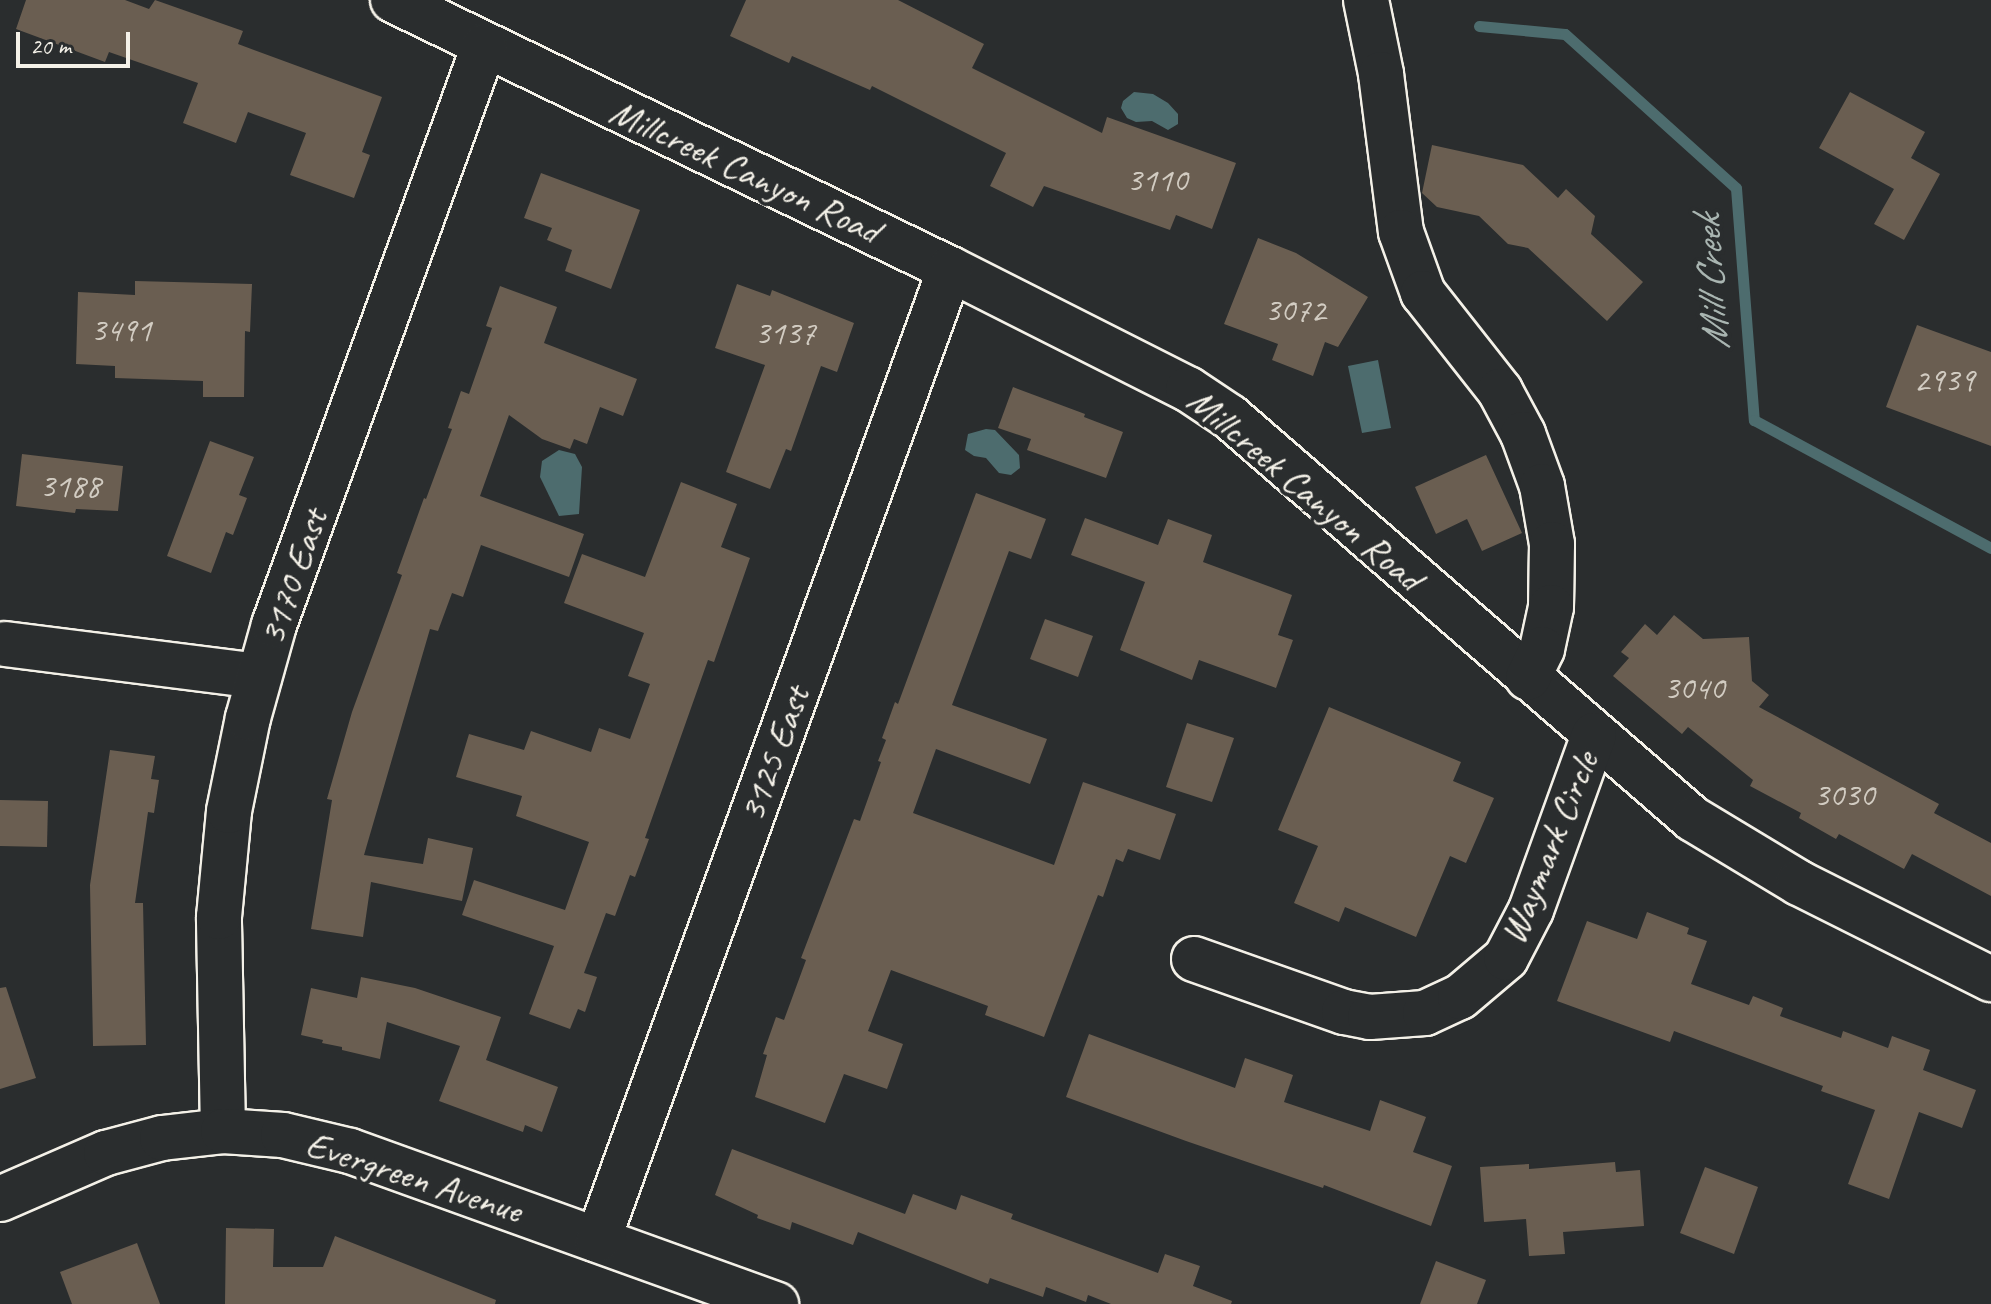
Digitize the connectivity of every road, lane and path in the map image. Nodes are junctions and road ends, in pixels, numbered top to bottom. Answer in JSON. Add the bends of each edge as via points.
{"nodes":[{"id":1,"x":393,"y":0,"type":"edge"},
{"id":2,"x":1366,"y":0,"type":"edge"},
{"id":3,"x":484,"y":46,"type":"junction"},
{"id":4,"x":950,"y":269,"type":"junction"},
{"id":5,"x":5,"y":644,"type":"dead end"},
{"id":6,"x":259,"y":676,"type":"junction"},
{"id":7,"x":1528,"y":678,"type":"junction"},
{"id":8,"x":1594,"y":735,"type":"junction"},
{"id":9,"x":1194,"y":959,"type":"dead end"},
{"id":10,"x":1991,"y":979,"type":"edge"},
{"id":11,"x":223,"y":1131,"type":"junction"},
{"id":12,"x":0,"y":1199,"type":"edge"},
{"id":13,"x":598,"y":1240,"type":"junction"},
{"id":14,"x":776,"y":1304,"type":"edge"}],
"edges":[{"from":1,"to":3,"type":"street","name":"Millcreek Canyon Road"},
{"from":2,"to":7,"type":"street","via":[[1405,244],[1423,293],[1500,391],[1542,486],[1552,544],[1551,607],[1542,649]]},
{"from":3,"to":4,"type":"street","name":"Millcreek Canyon Road"},
{"from":3,"to":6,"type":"street","name":"3170 East"},
{"from":4,"to":7,"type":"street","name":"Millcreek Canyon Road","via":[[1188,389],[1230,417]]},
{"from":4,"to":13,"type":"street","name":"3125 East"},
{"from":5,"to":6,"type":"street"},
{"from":6,"to":11,"type":"street","name":"3170 East","via":[[238,760],[223,864],[217,969]]},
{"from":7,"to":8,"type":"street","name":"Millcreek Canyon Road"},
{"from":8,"to":9,"type":"street","name":"Waymark Circle","via":[[1531,910],[1506,958],[1460,997],[1425,1013],[1370,1017]]},
{"from":8,"to":10,"type":"street","name":"Millcreek Canyon Road","via":[[1693,819],[1799,883]]},
{"from":11,"to":12,"type":"street","name":"Evergreen Avenue","via":[[162,1138],[106,1153]]},
{"from":11,"to":13,"type":"street","name":"Evergreen Avenue","via":[[332,1145]]},
{"from":13,"to":14,"type":"street","name":"Evergreen Avenue"}]}
